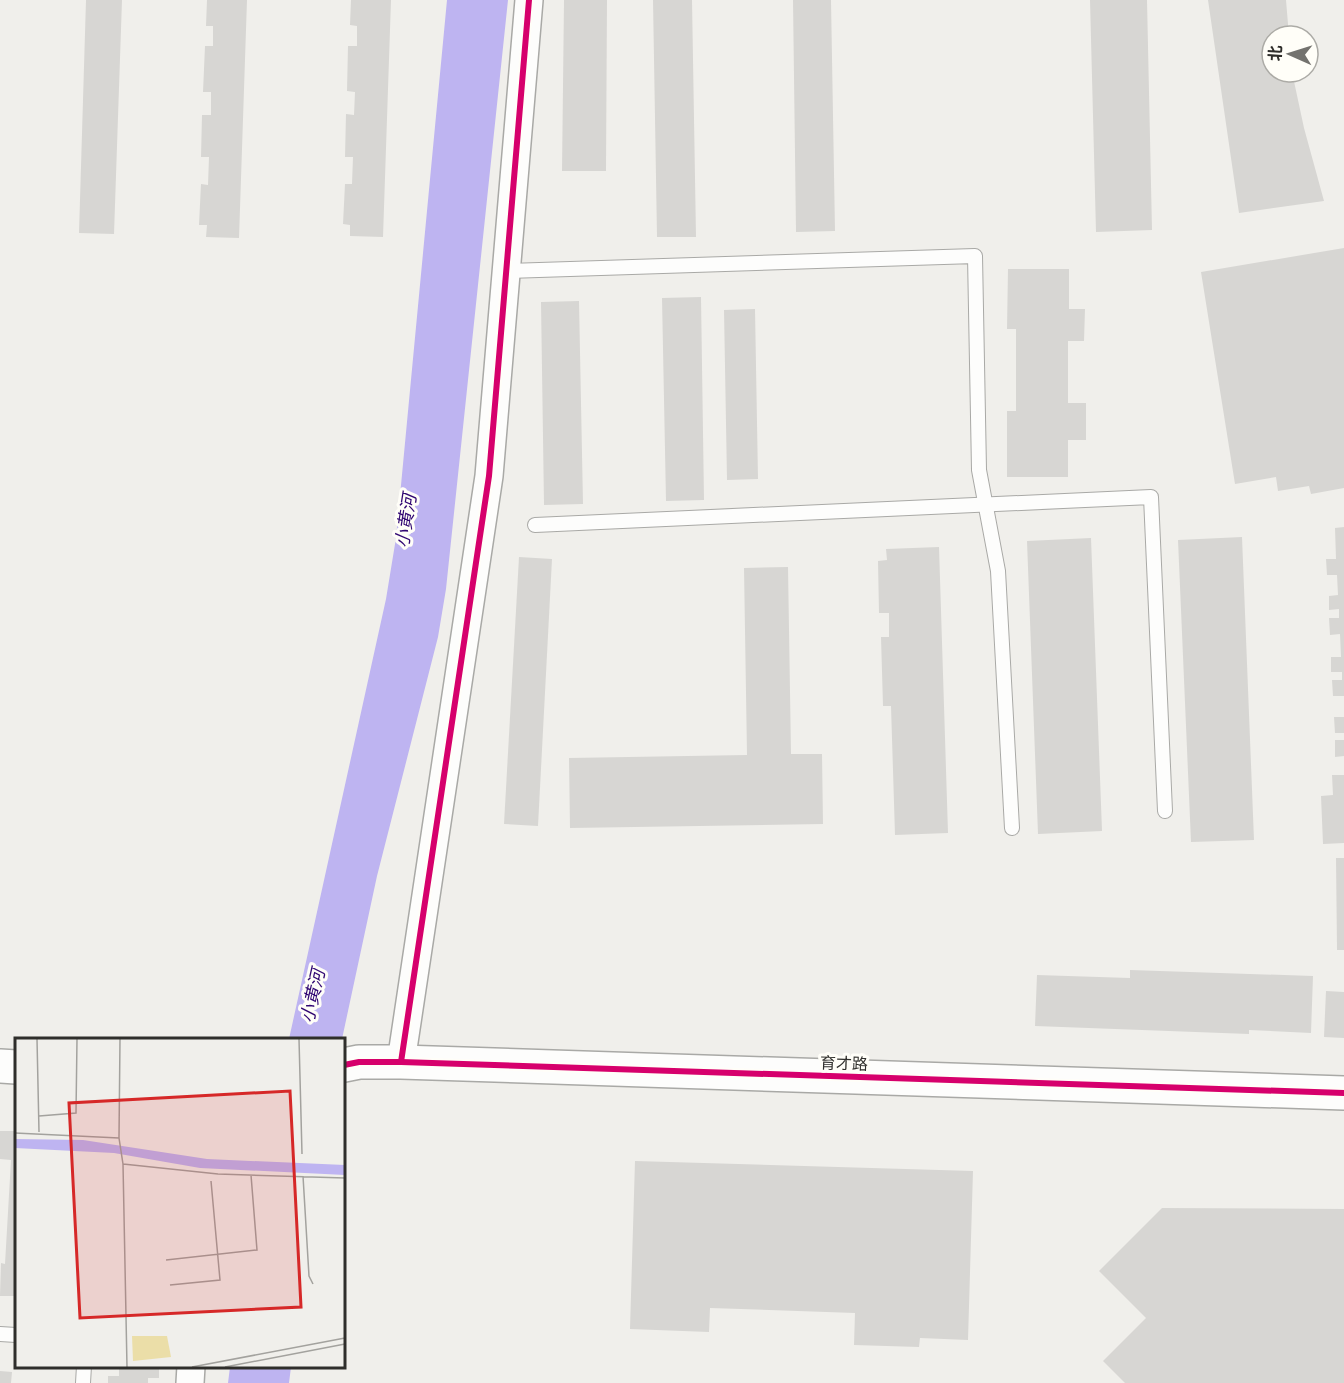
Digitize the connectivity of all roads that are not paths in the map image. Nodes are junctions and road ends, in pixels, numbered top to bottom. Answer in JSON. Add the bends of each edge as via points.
{"nodes":[{"id":1,"x":529,"y":0,"type":"edge"},
{"id":2,"x":505,"y":271,"type":"junction"},
{"id":3,"x":985,"y":504,"type":"junction"},
{"id":4,"x":535,"y":525,"type":"dead end"},
{"id":5,"x":1164,"y":811,"type":"dead end"},
{"id":6,"x":1012,"y":828,"type":"dead end"},
{"id":7,"x":401,"y":1062,"type":"junction"},
{"id":8,"x":351,"y":1063,"type":"edge"},
{"id":9,"x":0,"y":1066,"type":"edge"},
{"id":10,"x":15,"y":1067,"type":"edge"},
{"id":11,"x":1344,"y":1094,"type":"edge"},
{"id":12,"x":0,"y":1334,"type":"edge"},
{"id":13,"x":15,"y":1335,"type":"edge"},
{"id":14,"x":84,"y":1368,"type":"edge"},
{"id":15,"x":191,"y":1368,"type":"edge"},
{"id":16,"x":83,"y":1383,"type":"edge"},
{"id":17,"x":190,"y":1383,"type":"edge"}],
"edges":[{"from":1,"to":2,"type":"street"},
{"from":2,"to":3,"type":"lane","via":[[975,256],[979,470]]},
{"from":2,"to":7,"type":"street","via":[[489,476]]},
{"from":3,"to":4,"type":"lane"},
{"from":3,"to":5,"type":"lane","via":[[1151,497]]},
{"from":3,"to":6,"type":"lane","via":[[998,571]]},
{"from":7,"to":8,"type":"street","name":"育才路"},
{"from":7,"to":11,"type":"street","name":"育才路"},
{"from":9,"to":10,"type":"street"},
{"from":12,"to":13,"type":"lane"},
{"from":14,"to":16,"type":"lane"},
{"from":15,"to":17,"type":"street"}]}
